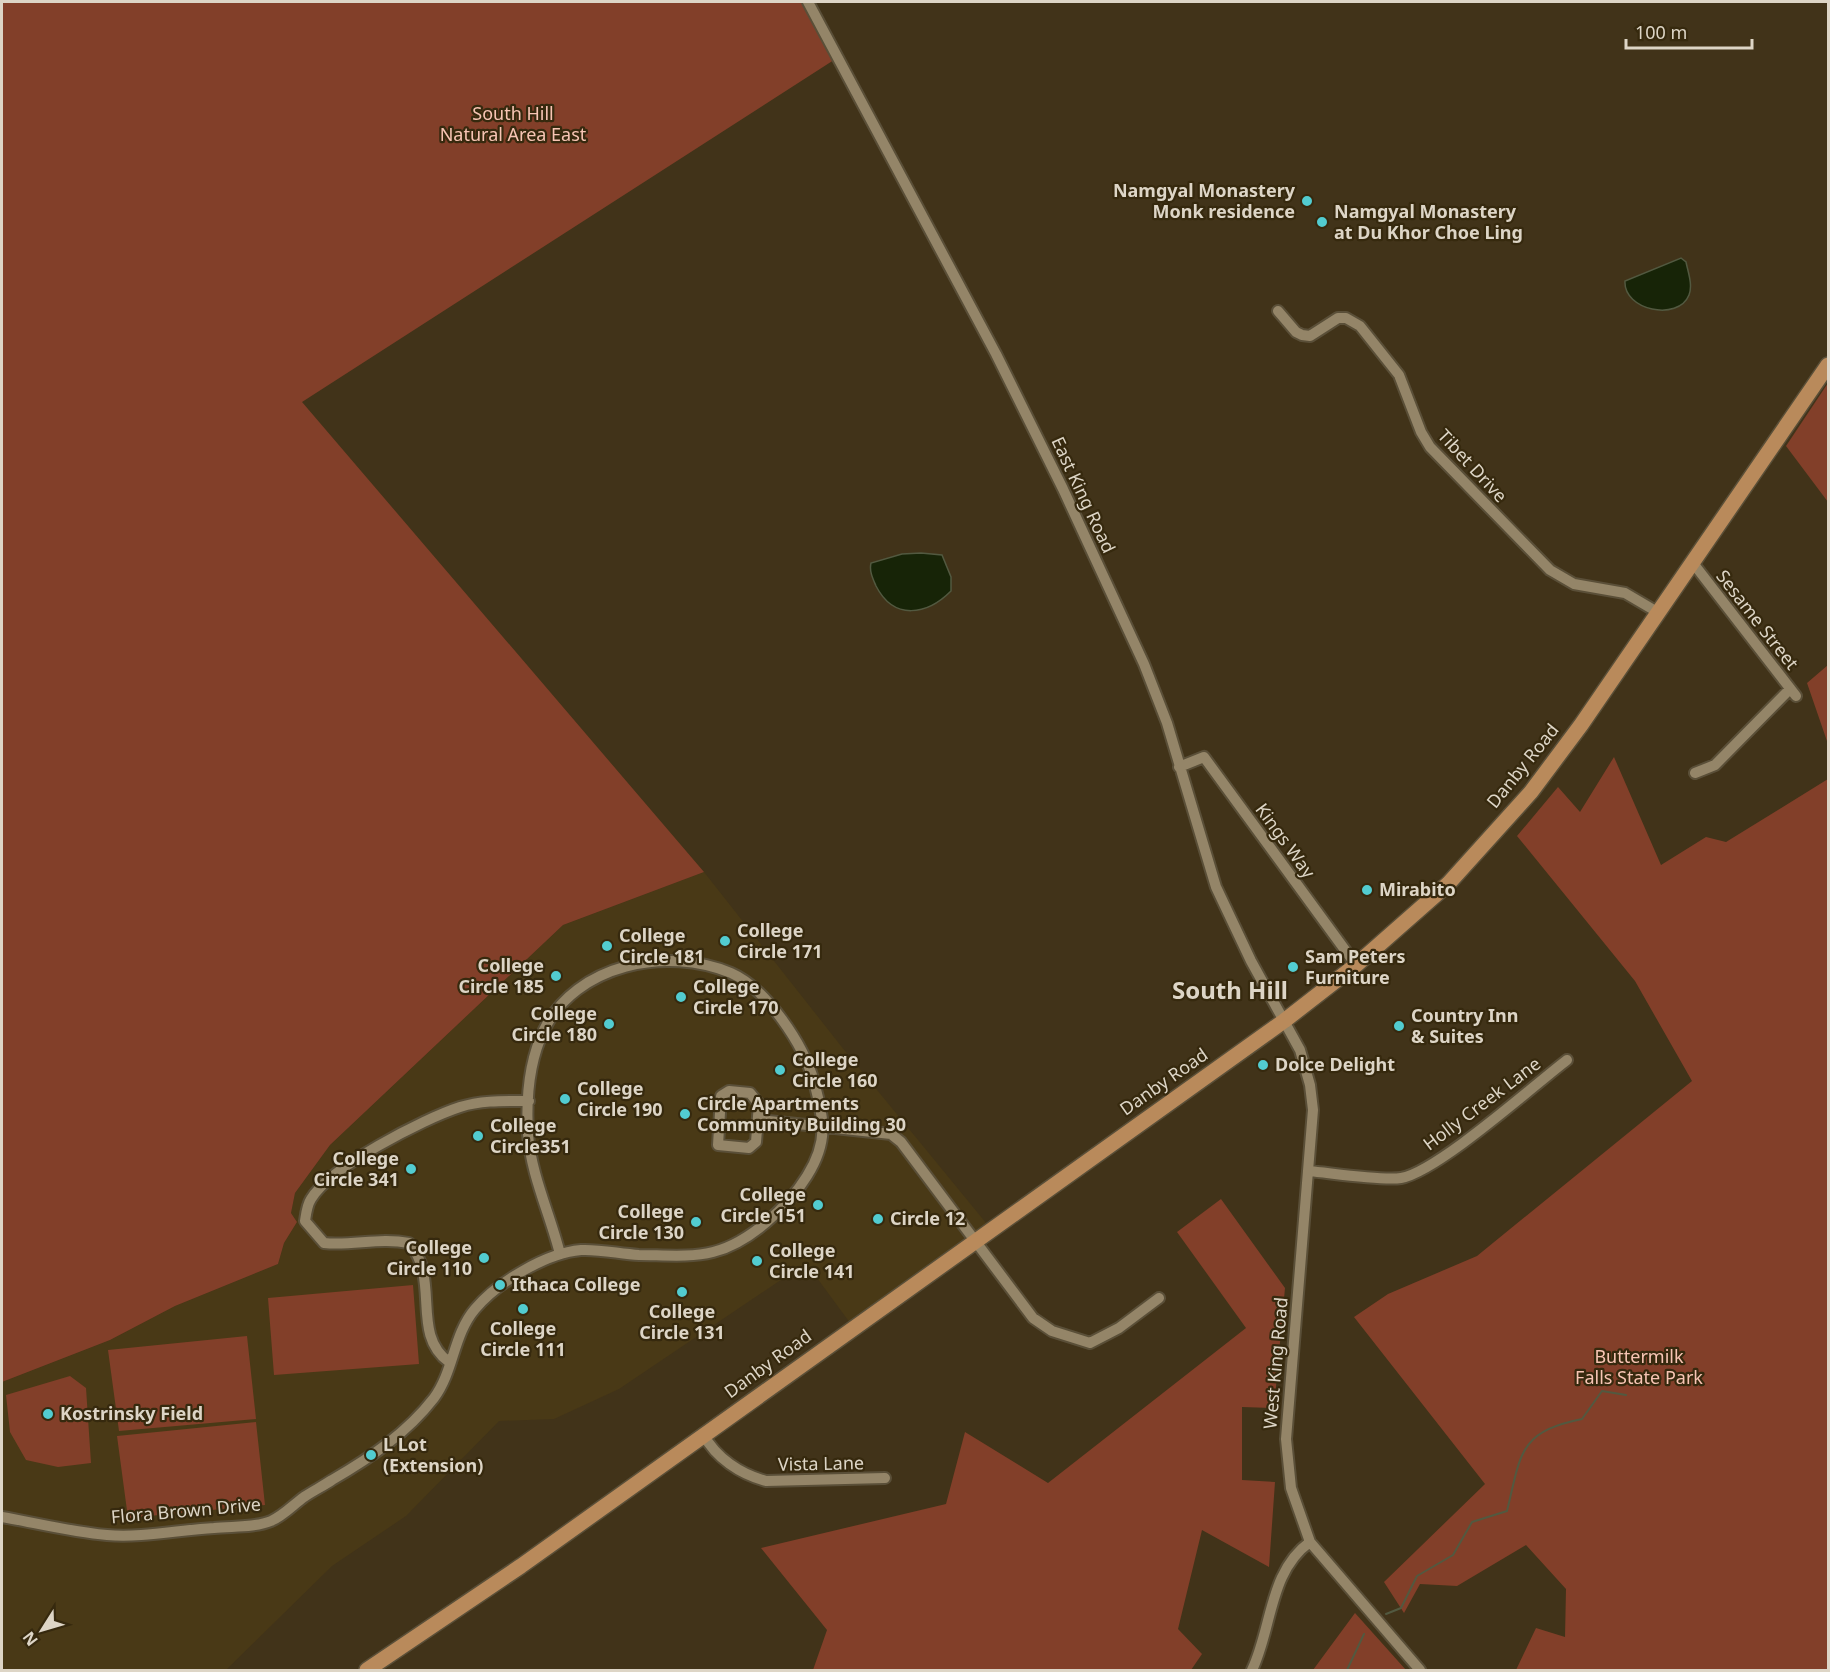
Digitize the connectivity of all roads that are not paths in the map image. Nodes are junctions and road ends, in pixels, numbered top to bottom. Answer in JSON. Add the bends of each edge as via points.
{"nodes":[{"id":1,"x":808,"y":2,"type":"edge"},
{"id":2,"x":1278,"y":311,"type":"dead end"},
{"id":3,"x":1828,"y":365,"type":"edge"},
{"id":4,"x":1693,"y":563,"type":"junction"},
{"id":5,"x":1659,"y":613,"type":"junction"},
{"id":6,"x":1179,"y":767,"type":"junction"},
{"id":7,"x":1695,"y":773,"type":"dead end"},
{"id":8,"x":1356,"y":965,"type":"junction"},
{"id":9,"x":1284,"y":1021,"type":"junction"},
{"id":10,"x":1567,"y":1060,"type":"dead end"},
{"id":11,"x":529,"y":1101,"type":"junction"},
{"id":12,"x":759,"y":1120,"type":"junction"},
{"id":13,"x":825,"y":1126,"type":"junction"},
{"id":14,"x":1309,"y":1171,"type":"junction"},
{"id":15,"x":975,"y":1240,"type":"junction"},
{"id":16,"x":560,"y":1254,"type":"junction"},
{"id":17,"x":1159,"y":1298,"type":"dead end"},
{"id":18,"x":449,"y":1362,"type":"junction"},
{"id":19,"x":703,"y":1434,"type":"junction"},
{"id":20,"x":885,"y":1478,"type":"dead end"},
{"id":21,"x":2,"y":1516,"type":"edge"},
{"id":22,"x":1310,"y":1542,"type":"junction"},
{"id":23,"x":367,"y":1671,"type":"edge"},
{"id":24,"x":1252,"y":1671,"type":"edge"},
{"id":25,"x":1420,"y":1671,"type":"edge"}],
"edges":[{"from":1,"to":6,"type":"street","name":"East King Road","via":[[1064,489],[1144,664]]},
{"from":2,"to":5,"type":"street","name":"Tibet Drive","via":[[1302,335],[1310,336],[1338,318],[1360,326],[1399,375],[1430,447],[1531,552],[1563,579],[1586,587],[1620,591]]},
{"from":3,"to":4,"type":"main road","name":"Danby Road"},
{"from":4,"to":5,"type":"main road","name":"Danby Road"},
{"from":4,"to":7,"type":"street","name":"Sesame Street","via":[[1793,692],[1715,765]]},
{"from":5,"to":8,"type":"main road","name":"Danby Road","via":[[1531,792],[1448,884]]},
{"from":6,"to":8,"type":"street","name":"Kings Way","via":[[1203,757]]},
{"from":6,"to":9,"type":"street","name":"East King Road","via":[[1216,887]]},
{"from":8,"to":9,"type":"main road","name":"Danby Road"},
{"from":9,"to":14,"type":"street","name":"West King Road","via":[[1300,1050],[1310,1085],[1313,1110]]},
{"from":9,"to":15,"type":"main road","name":"Danby Road"},
{"from":10,"to":14,"type":"street","name":"Holly Creek Lane","via":[[1422,1170],[1401,1178]]},
{"from":11,"to":13,"type":"street","via":[[531,1062],[545,1027],[568,997],[598,976],[662,960],[696,963],[734,974],[767,1002],[795,1037],[812,1073]]},
{"from":11,"to":16,"type":"street","via":[[528,1136],[535,1173]]},
{"from":11,"to":18,"type":"street","via":[[481,1102],[458,1108],[409,1131],[334,1173],[310,1200],[306,1212],[305,1221],[324,1243],[339,1245],[380,1239],[409,1242],[424,1268],[430,1337],[436,1352]]},
{"from":12,"to":12,"type":"street","via":[[756,1097],[743,1091],[723,1093],[718,1145],[753,1146]]},
{"from":12,"to":13,"type":"street"},
{"from":13,"to":15,"type":"street","via":[[891,1134]]},
{"from":13,"to":16,"type":"street","name":"Flora Brown Drive","via":[[807,1176],[769,1219],[734,1243],[714,1252],[677,1255],[585,1250]]},
{"from":14,"to":22,"type":"street","name":"West King Road","via":[[1286,1439],[1291,1488]]},
{"from":15,"to":17,"type":"street","via":[[1033,1318],[1070,1339],[1090,1343],[1119,1328]]},
{"from":15,"to":19,"type":"main road","name":"Danby Road"},
{"from":16,"to":18,"type":"street","name":"Flora Brown Drive","via":[[536,1263],[475,1308]]},
{"from":18,"to":21,"type":"street","name":"Flora Brown Drive","via":[[434,1398],[380,1450],[270,1521],[110,1536]]},
{"from":19,"to":20,"type":"street","name":"Vista Lane","via":[[731,1465],[766,1481]]},
{"from":19,"to":23,"type":"main road","name":"Danby Road"},
{"from":22,"to":24,"type":"street","via":[[1284,1574]]},
{"from":22,"to":25,"type":"street","name":"West King Road"}]}
